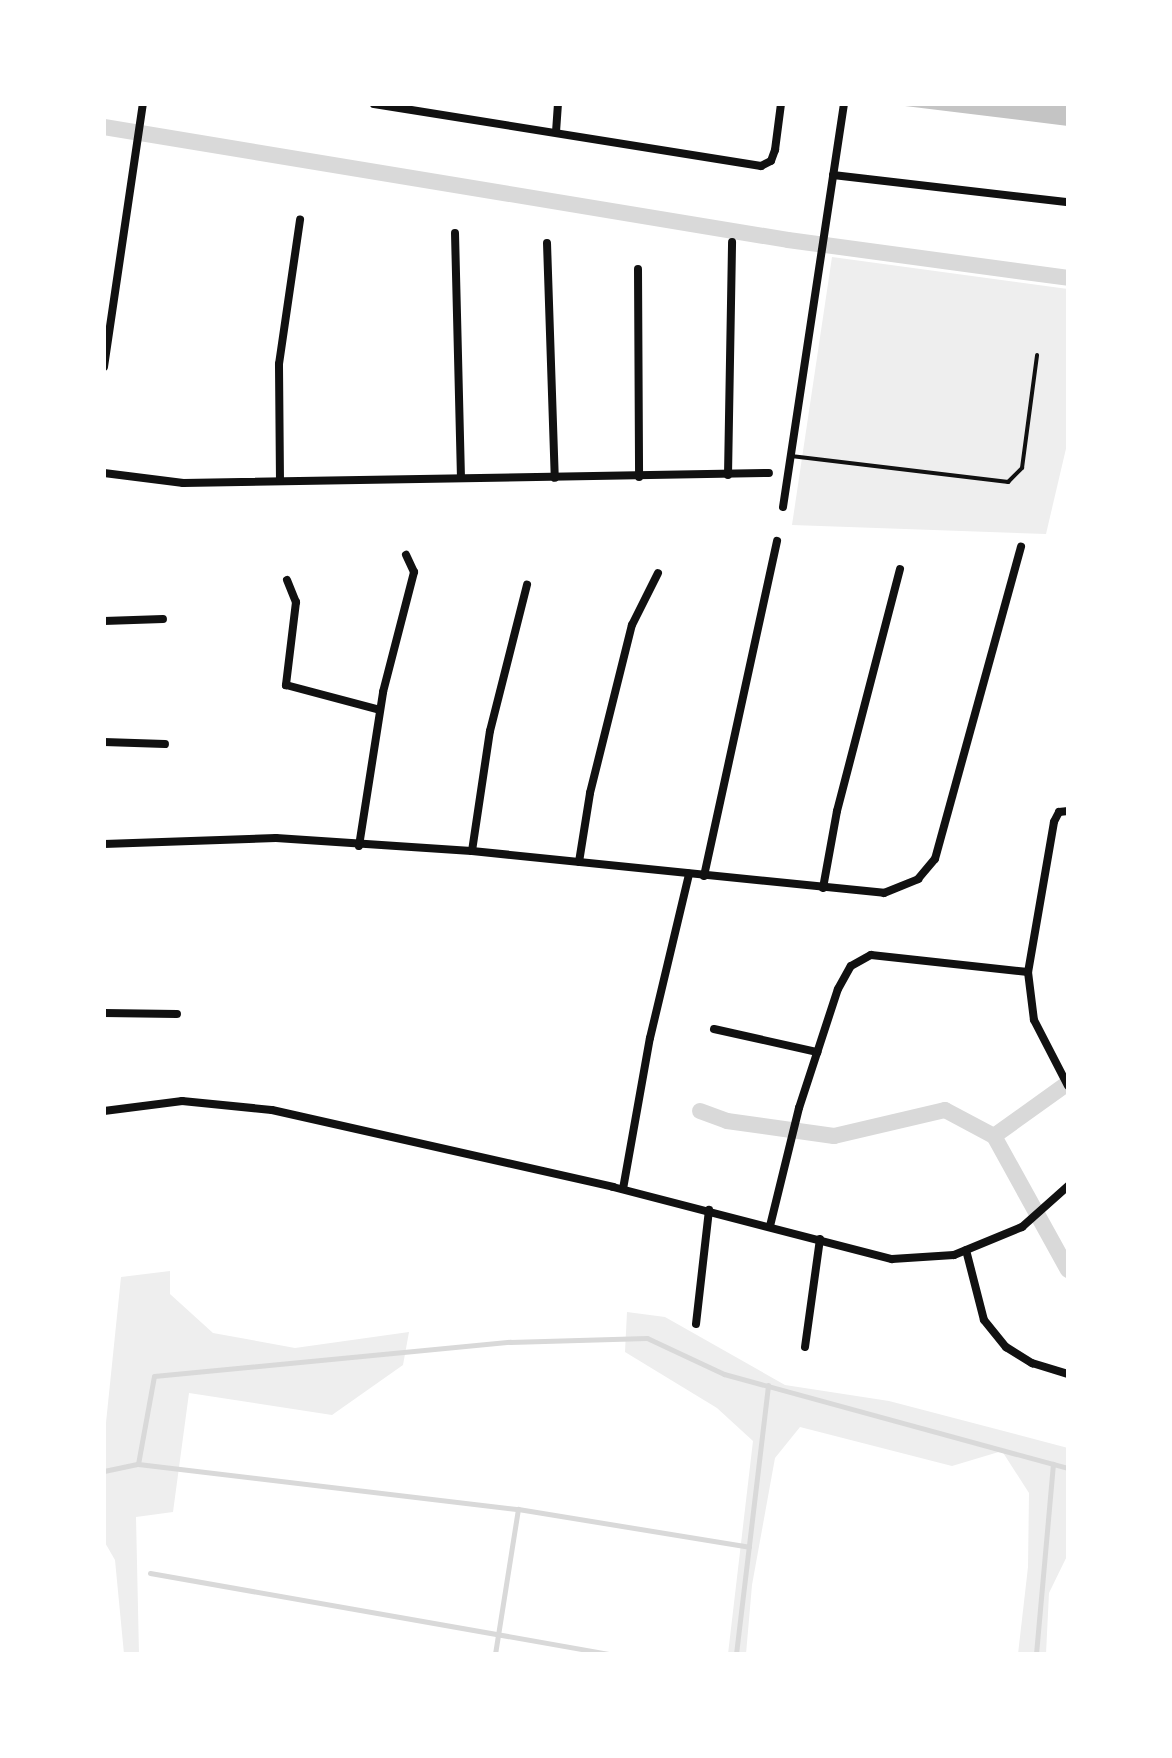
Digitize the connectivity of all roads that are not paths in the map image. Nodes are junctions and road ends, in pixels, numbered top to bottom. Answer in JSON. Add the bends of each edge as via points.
{"nodes":[{"id":1,"x":143,"y":104,"type":"edge"},
{"id":2,"x":374,"y":104,"type":"edge"},
{"id":3,"x":461,"y":104,"type":"edge"},
{"id":4,"x":558,"y":104,"type":"edge"},
{"id":5,"x":781,"y":104,"type":"edge"},
{"id":6,"x":844,"y":104,"type":"edge"},
{"id":7,"x":460,"y":117,"type":"junction"},
{"id":8,"x":556,"y":132,"type":"junction"},
{"id":9,"x":833,"y":175,"type":"junction"},
{"id":10,"x":1068,"y":202,"type":"edge"},
{"id":11,"x":300,"y":220,"type":"dead end"},
{"id":12,"x":455,"y":233,"type":"dead end"},
{"id":13,"x":732,"y":242,"type":"dead end"},
{"id":14,"x":547,"y":243,"type":"dead end"},
{"id":15,"x":638,"y":269,"type":"dead end"},
{"id":16,"x":1037,"y":355,"type":"dead end"},
{"id":17,"x":104,"y":367,"type":"edge"},
{"id":18,"x":791,"y":456,"type":"junction"},
{"id":19,"x":104,"y":473,"type":"edge"},
{"id":20,"x":769,"y":473,"type":"dead end"},
{"id":21,"x":728,"y":475,"type":"junction"},
{"id":22,"x":639,"y":477,"type":"junction"},
{"id":23,"x":461,"y":478,"type":"junction"},
{"id":24,"x":555,"y":478,"type":"junction"},
{"id":25,"x":280,"y":481,"type":"junction"},
{"id":26,"x":783,"y":507,"type":"dead end"},
{"id":27,"x":777,"y":541,"type":"dead end"},
{"id":28,"x":1021,"y":547,"type":"dead end"},
{"id":29,"x":406,"y":555,"type":"dead end"},
{"id":30,"x":900,"y":569,"type":"dead end"},
{"id":31,"x":658,"y":573,"type":"dead end"},
{"id":32,"x":287,"y":580,"type":"dead end"},
{"id":33,"x":527,"y":585,"type":"dead end"},
{"id":34,"x":163,"y":619,"type":"dead end"},
{"id":35,"x":104,"y":621,"type":"edge"},
{"id":36,"x":380,"y":710,"type":"junction"},
{"id":37,"x":104,"y":742,"type":"edge"},
{"id":38,"x":165,"y":744,"type":"dead end"},
{"id":39,"x":1068,"y":811,"type":"edge"},
{"id":40,"x":104,"y":844,"type":"edge"},
{"id":41,"x":359,"y":846,"type":"junction"},
{"id":42,"x":472,"y":851,"type":"junction"},
{"id":43,"x":579,"y":862,"type":"junction"},
{"id":44,"x":689,"y":874,"type":"junction"},
{"id":45,"x":704,"y":876,"type":"junction"},
{"id":46,"x":823,"y":888,"type":"junction"},
{"id":47,"x":1028,"y":972,"type":"junction"},
{"id":48,"x":104,"y":1013,"type":"edge"},
{"id":49,"x":177,"y":1014,"type":"dead end"},
{"id":50,"x":714,"y":1029,"type":"dead end"},
{"id":51,"x":817,"y":1052,"type":"junction"},
{"id":52,"x":1068,"y":1086,"type":"edge"},
{"id":53,"x":104,"y":1111,"type":"edge"},
{"id":54,"x":1068,"y":1186,"type":"edge"},
{"id":55,"x":623,"y":1189,"type":"junction"},
{"id":56,"x":709,"y":1210,"type":"junction"},
{"id":57,"x":770,"y":1226,"type":"junction"},
{"id":58,"x":820,"y":1239,"type":"junction"},
{"id":59,"x":966,"y":1250,"type":"junction"},
{"id":60,"x":696,"y":1324,"type":"dead end"},
{"id":61,"x":805,"y":1347,"type":"dead end"},
{"id":62,"x":1068,"y":1374,"type":"edge"}],
"edges":[{"from":1,"to":17,"type":"street"},
{"from":2,"to":7,"type":"street"},
{"from":3,"to":7,"type":"street"},
{"from":4,"to":8,"type":"street"},
{"from":5,"to":8,"type":"street","via":[[775,150],[761,166]]},
{"from":6,"to":9,"type":"street"},
{"from":7,"to":8,"type":"street"},
{"from":9,"to":10,"type":"street"},
{"from":9,"to":18,"type":"street","via":[[832,211]]},
{"from":11,"to":25,"type":"street","via":[[279,364]]},
{"from":12,"to":23,"type":"street"},
{"from":13,"to":21,"type":"street"},
{"from":14,"to":24,"type":"street"},
{"from":15,"to":22,"type":"street"},
{"from":16,"to":18,"type":"lane","via":[[1022,468],[1008,482]]},
{"from":18,"to":26,"type":"street"},
{"from":19,"to":25,"type":"street","via":[[183,483]]},
{"from":20,"to":21,"type":"street"},
{"from":21,"to":22,"type":"street"},
{"from":22,"to":24,"type":"street"},
{"from":23,"to":24,"type":"street"},
{"from":23,"to":25,"type":"street"},
{"from":27,"to":45,"type":"street"},
{"from":28,"to":46,"type":"street","via":[[935,859],[918,879],[884,893]]},
{"from":29,"to":36,"type":"street","via":[[414,572]]},
{"from":30,"to":46,"type":"street","via":[[837,811]]},
{"from":31,"to":43,"type":"street","via":[[632,625],[590,793]]},
{"from":32,"to":36,"type":"street","via":[[296,602],[286,685]]},
{"from":33,"to":42,"type":"street","via":[[487,742]]},
{"from":34,"to":35,"type":"street"},
{"from":36,"to":41,"type":"street"},
{"from":37,"to":38,"type":"street"},
{"from":39,"to":47,"type":"street","via":[[1059,812],[1054,822]]},
{"from":40,"to":41,"type":"street","via":[[252,837]]},
{"from":41,"to":42,"type":"street"},
{"from":42,"to":43,"type":"street"},
{"from":43,"to":44,"type":"street"},
{"from":44,"to":45,"type":"street"},
{"from":44,"to":55,"type":"street","via":[[650,1038]]},
{"from":45,"to":46,"type":"street"},
{"from":47,"to":51,"type":"street","via":[[871,955],[851,966],[838,989]]},
{"from":47,"to":52,"type":"street","via":[[1034,1020]]},
{"from":48,"to":49,"type":"street"},
{"from":50,"to":51,"type":"street"},
{"from":51,"to":57,"type":"street"},
{"from":53,"to":55,"type":"street","via":[[182,1101],[272,1110]]},
{"from":54,"to":59,"type":"street","via":[[1022,1227]]},
{"from":55,"to":56,"type":"street"},
{"from":56,"to":57,"type":"street"},
{"from":56,"to":60,"type":"street"},
{"from":57,"to":58,"type":"street"},
{"from":58,"to":59,"type":"street","via":[[892,1259]]},
{"from":58,"to":61,"type":"street"},
{"from":59,"to":62,"type":"street","via":[[975,1297],[999,1338],[1032,1363]]}]}
